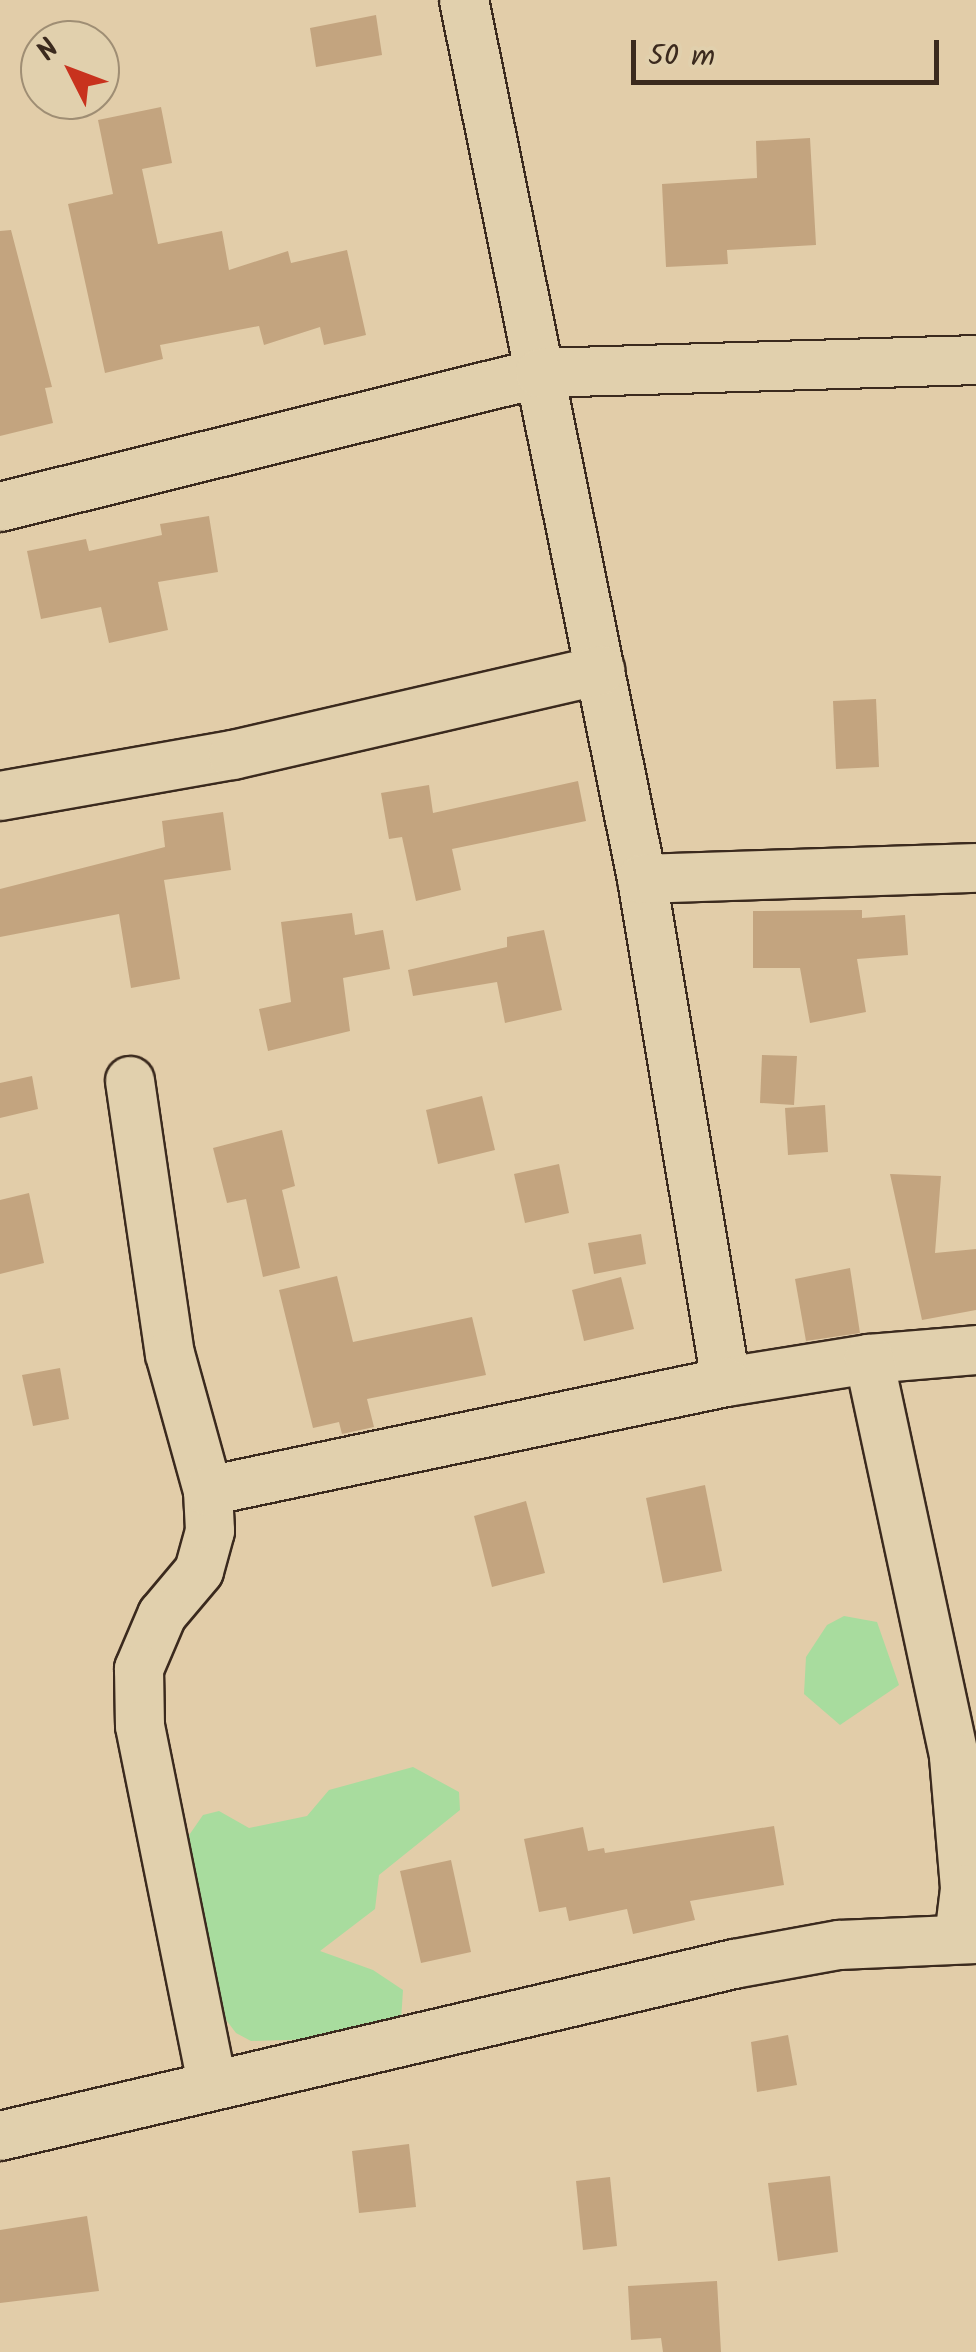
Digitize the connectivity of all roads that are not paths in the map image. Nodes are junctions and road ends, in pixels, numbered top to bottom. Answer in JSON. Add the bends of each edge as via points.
{"nodes":[{"id":1,"x":464,"y":0,"type":"edge"},
{"id":2,"x":976,"y":360,"type":"edge"},
{"id":3,"x":540,"y":374,"type":"junction"},
{"id":4,"x":0,"y":507,"type":"edge"},
{"id":5,"x":600,"y":670,"type":"junction"},
{"id":6,"x":0,"y":796,"type":"edge"},
{"id":7,"x":976,"y":868,"type":"edge"},
{"id":8,"x":642,"y":880,"type":"junction"},
{"id":9,"x":130,"y":1081,"type":"dead end"},
{"id":10,"x":976,"y":1350,"type":"edge"},
{"id":11,"x":869,"y":1359,"type":"junction"},
{"id":12,"x":726,"y":1382,"type":"junction"},
{"id":13,"x":208,"y":1491,"type":"junction"},
{"id":14,"x":968,"y":1938,"type":"edge"},
{"id":15,"x":212,"y":2084,"type":"junction"},
{"id":16,"x":0,"y":2136,"type":"edge"}],
"edges":[{"from":1,"to":3,"type":"street"},
{"from":2,"to":3,"type":"street"},
{"from":3,"to":4,"type":"street"},
{"from":3,"to":5,"type":"street"},
{"from":5,"to":6,"type":"street","via":[[233,755]]},
{"from":5,"to":8,"type":"street"},
{"from":7,"to":8,"type":"street"},
{"from":8,"to":12,"type":"street"},
{"from":9,"to":13,"type":"street","via":[[170,1354]]},
{"from":10,"to":11,"type":"street"},
{"from":11,"to":12,"type":"street"},
{"from":11,"to":14,"type":"street","via":[[954,1757]]},
{"from":12,"to":13,"type":"street"},
{"from":13,"to":15,"type":"street","via":[[210,1531],[199,1571],[162,1615],[139,1669],[140,1726]]},
{"from":14,"to":15,"type":"street","via":[[839,1945],[734,1964]]},
{"from":15,"to":16,"type":"street"}]}
